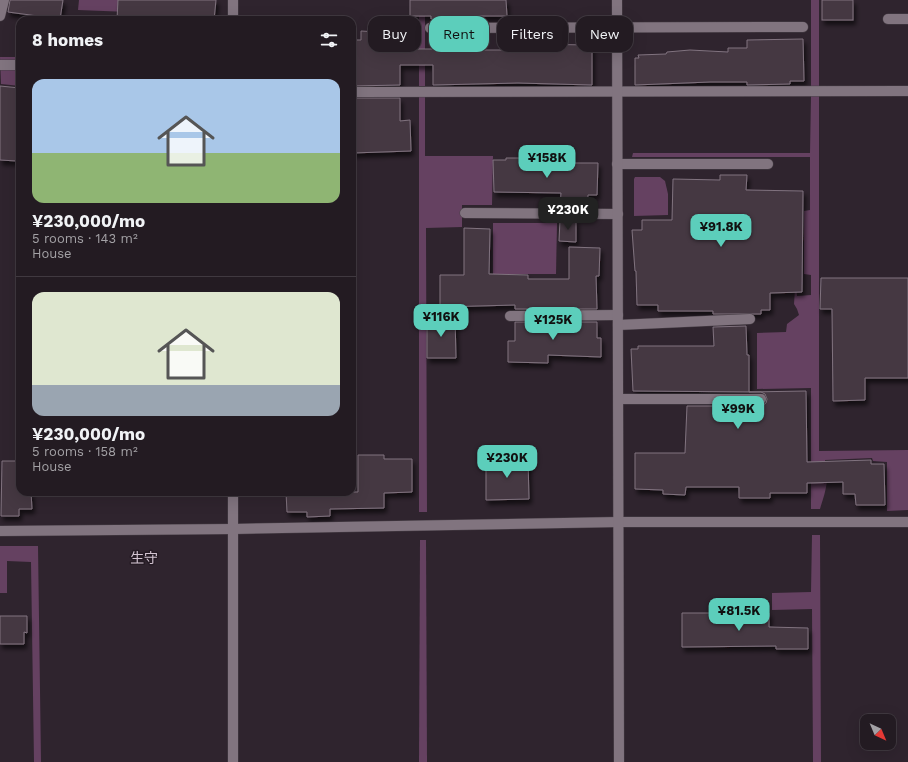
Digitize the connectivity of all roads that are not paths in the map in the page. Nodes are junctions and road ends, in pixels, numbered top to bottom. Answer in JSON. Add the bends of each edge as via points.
{"nodes":[{"id":1,"x":4,"y":0,"type":"edge"},
{"id":2,"x":233,"y":0,"type":"edge"},
{"id":3,"x":617,"y":0,"type":"edge"},
{"id":4,"x":0,"y":16,"type":"edge"},
{"id":5,"x":233,"y":16,"type":"edge"},
{"id":6,"x":617,"y":16,"type":"edge"},
{"id":7,"x":888,"y":19,"type":"dead end"},
{"id":8,"x":908,"y":19,"type":"edge"},
{"id":9,"x":576,"y":26,"type":"edge"},
{"id":10,"x":633,"y":26,"type":"edge"},
{"id":11,"x":489,"y":27,"type":"edge"},
{"id":12,"x":803,"y":27,"type":"dead end"},
{"id":13,"x":617,"y":52,"type":"edge"},
{"id":14,"x":0,"y":65,"type":"edge"},
{"id":15,"x":16,"y":65,"type":"edge"},
{"id":16,"x":616,"y":90,"type":"junction"},
{"id":17,"x":908,"y":91,"type":"edge"},
{"id":18,"x":356,"y":92,"type":"edge"},
{"id":19,"x":617,"y":164,"type":"junction"},
{"id":20,"x":768,"y":164,"type":"dead end"},
{"id":21,"x":466,"y":213,"type":"dead end"},
{"id":22,"x":618,"y":214,"type":"junction"},
{"id":23,"x":510,"y":316,"type":"dead end"},
{"id":24,"x":750,"y":319,"type":"dead end"},
{"id":25,"x":618,"y":320,"type":"junction"},
{"id":26,"x":619,"y":399,"type":"junction"},
{"id":27,"x":761,"y":399,"type":"dead end"},
{"id":28,"x":233,"y":496,"type":"edge"},
{"id":29,"x":619,"y":522,"type":"junction"},
{"id":30,"x":908,"y":522,"type":"edge"},
{"id":31,"x":233,"y":529,"type":"junction"},
{"id":32,"x":0,"y":531,"type":"edge"},
{"id":33,"x":233,"y":762,"type":"edge"},
{"id":34,"x":619,"y":762,"type":"edge"}],
"edges":[{"from":1,"to":4,"type":"street"},
{"from":2,"to":5,"type":"street"},
{"from":3,"to":6,"type":"street"},
{"from":7,"to":8,"type":"street"},
{"from":9,"to":11,"type":"street"},
{"from":10,"to":12,"type":"street"},
{"from":13,"to":16,"type":"street"},
{"from":14,"to":15,"type":"street"},
{"from":16,"to":17,"type":"street"},
{"from":16,"to":18,"type":"street"},
{"from":16,"to":19,"type":"street"},
{"from":19,"to":20,"type":"street"},
{"from":19,"to":22,"type":"street"},
{"from":21,"to":22,"type":"street"},
{"from":22,"to":25,"type":"street"},
{"from":23,"to":25,"type":"street"},
{"from":24,"to":25,"type":"street"},
{"from":25,"to":26,"type":"street"},
{"from":26,"to":27,"type":"street"},
{"from":26,"to":29,"type":"street"},
{"from":28,"to":31,"type":"street"},
{"from":29,"to":30,"type":"street"},
{"from":29,"to":31,"type":"street"},
{"from":29,"to":34,"type":"street"},
{"from":31,"to":32,"type":"street"},
{"from":31,"to":33,"type":"street"}]}
